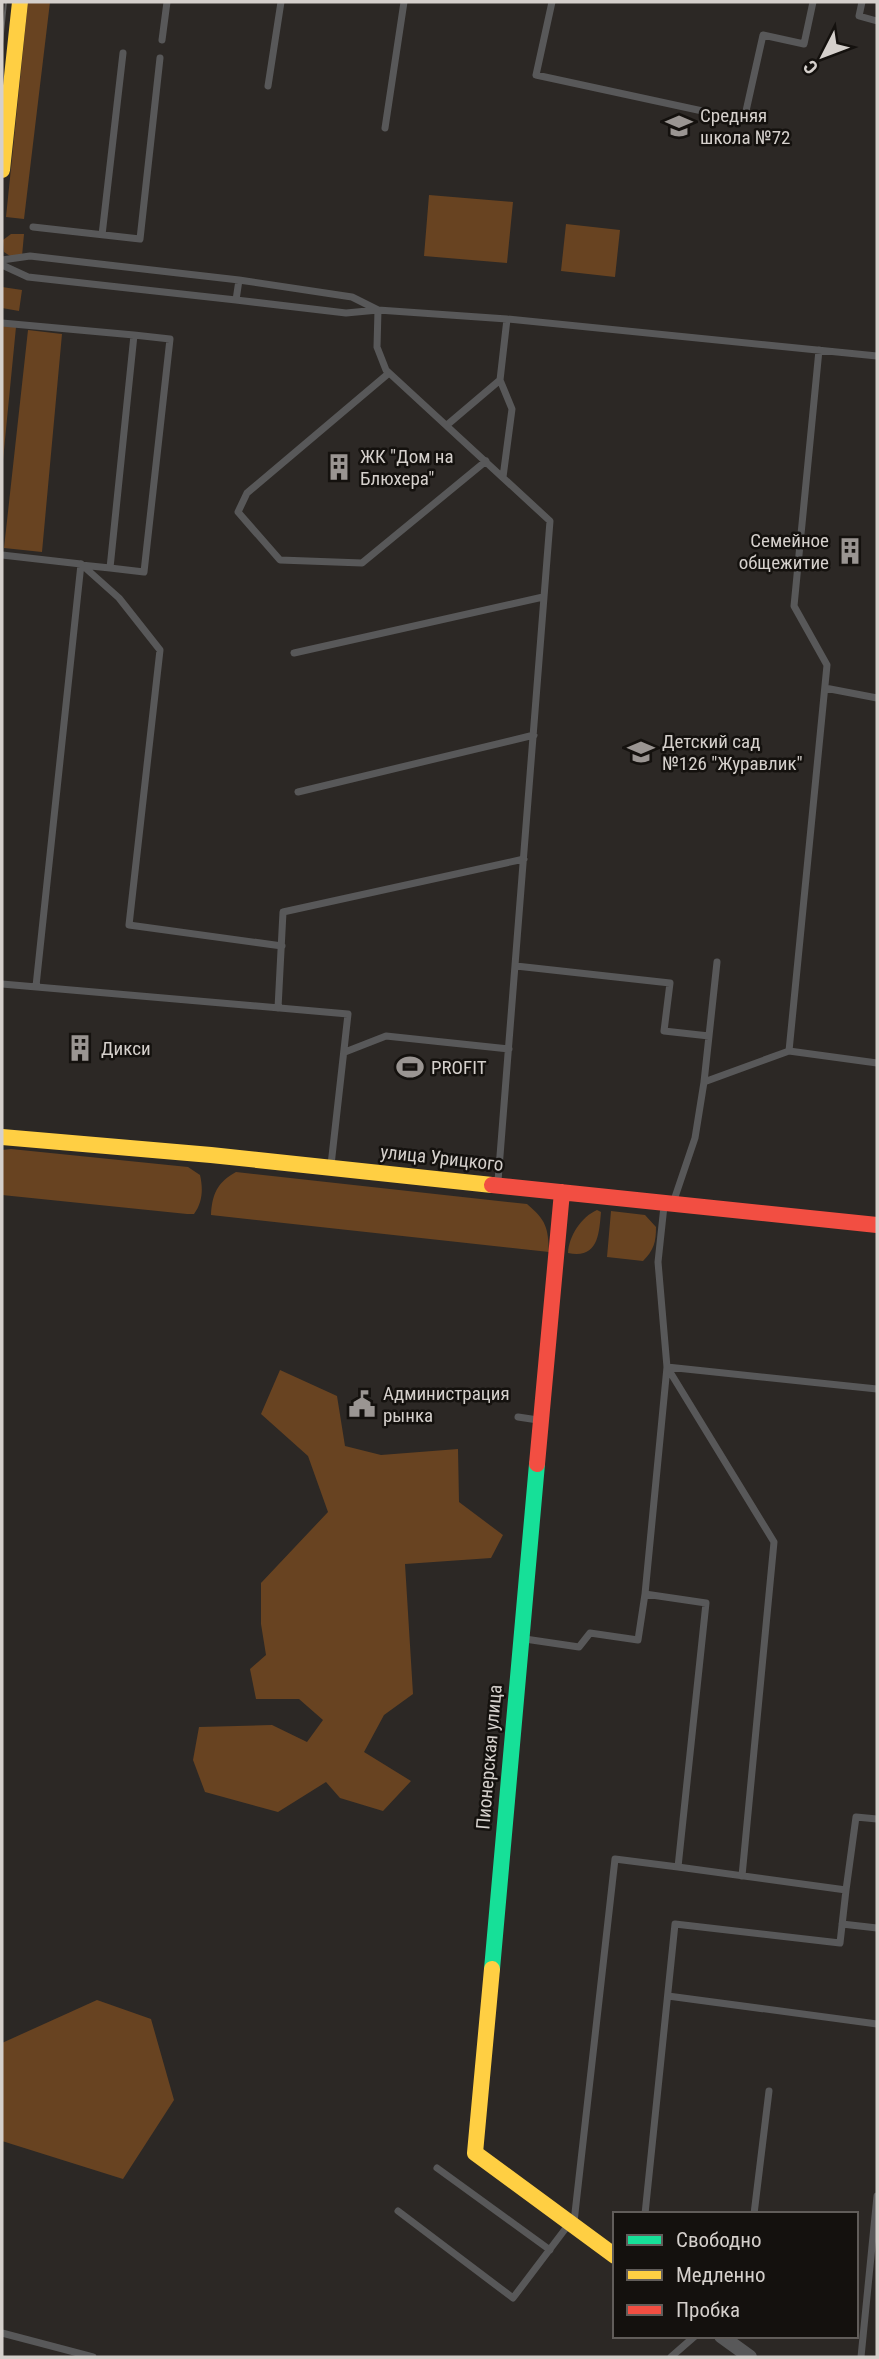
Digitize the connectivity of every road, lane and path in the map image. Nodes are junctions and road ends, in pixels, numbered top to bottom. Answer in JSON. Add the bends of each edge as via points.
{"nodes":[{"id":1,"x":20,"y":2,"type":"edge"},
{"id":2,"x":167,"y":2,"type":"edge"},
{"id":3,"x":281,"y":2,"type":"edge"},
{"id":4,"x":404,"y":2,"type":"edge"},
{"id":5,"x":552,"y":2,"type":"edge"},
{"id":6,"x":813,"y":2,"type":"edge"},
{"id":7,"x":862,"y":2,"type":"edge"},
{"id":8,"x":877,"y":21,"type":"edge"},
{"id":9,"x":162,"y":40,"type":"dead end"},
{"id":10,"x":123,"y":53,"type":"dead end"},
{"id":11,"x":160,"y":58,"type":"dead end"},
{"id":12,"x":268,"y":86,"type":"dead end"},
{"id":13,"x":385,"y":128,"type":"dead end"},
{"id":14,"x":3,"y":136,"type":"edge"},
{"id":15,"x":2,"y":170,"type":"edge"},
{"id":16,"x":33,"y":227,"type":"dead end"},
{"id":17,"x":102,"y":235,"type":"junction"},
{"id":18,"x":2,"y":262,"type":"edge"},
{"id":19,"x":239,"y":280,"type":"junction"},
{"id":20,"x":236,"y":300,"type":"junction"},
{"id":21,"x":378,"y":310,"type":"junction"},
{"id":22,"x":506,"y":319,"type":"junction"},
{"id":23,"x":2,"y":323,"type":"edge"},
{"id":24,"x":134,"y":335,"type":"junction"},
{"id":25,"x":819,"y":350,"type":"junction"},
{"id":26,"x":877,"y":356,"type":"edge"},
{"id":27,"x":389,"y":373,"type":"junction"},
{"id":28,"x":500,"y":380,"type":"junction"},
{"id":29,"x":447,"y":425,"type":"junction"},
{"id":30,"x":486,"y":461,"type":"junction"},
{"id":31,"x":503,"y":477,"type":"junction"},
{"id":32,"x":2,"y":555,"type":"edge"},
{"id":33,"x":81,"y":565,"type":"junction"},
{"id":34,"x":110,"y":568,"type":"junction"},
{"id":35,"x":543,"y":597,"type":"junction"},
{"id":36,"x":294,"y":653,"type":"dead end"},
{"id":37,"x":825,"y":688,"type":"junction"},
{"id":38,"x":877,"y":698,"type":"edge"},
{"id":39,"x":534,"y":735,"type":"junction"},
{"id":40,"x":298,"y":792,"type":"dead end"},
{"id":41,"x":524,"y":859,"type":"junction"},
{"id":42,"x":282,"y":946,"type":"junction"},
{"id":43,"x":717,"y":962,"type":"dead end"},
{"id":44,"x":516,"y":966,"type":"junction"},
{"id":45,"x":2,"y":984,"type":"edge"},
{"id":46,"x":36,"y":986,"type":"junction"},
{"id":47,"x":278,"y":1007,"type":"junction"},
{"id":48,"x":709,"y":1036,"type":"junction"},
{"id":49,"x":509,"y":1049,"type":"junction"},
{"id":50,"x":789,"y":1051,"type":"junction"},
{"id":51,"x":345,"y":1052,"type":"junction"},
{"id":52,"x":877,"y":1063,"type":"edge"},
{"id":53,"x":704,"y":1082,"type":"junction"},
{"id":54,"x":2,"y":1137,"type":"edge"},
{"id":55,"x":331,"y":1168,"type":"junction"},
{"id":56,"x":498,"y":1186,"type":"junction"},
{"id":57,"x":562,"y":1192,"type":"junction"},
{"id":58,"x":668,"y":1203,"type":"junction"},
{"id":59,"x":877,"y":1225,"type":"edge"},
{"id":60,"x":667,"y":1367,"type":"junction"},
{"id":61,"x":877,"y":1389,"type":"edge"},
{"id":62,"x":517,"y":1417,"type":"dead end"},
{"id":63,"x":541,"y":1420,"type":"junction"},
{"id":64,"x":645,"y":1594,"type":"junction"},
{"id":65,"x":521,"y":1638,"type":"junction"},
{"id":66,"x":877,"y":1819,"type":"edge"},
{"id":67,"x":678,"y":1867,"type":"junction"},
{"id":68,"x":742,"y":1876,"type":"junction"},
{"id":69,"x":846,"y":1891,"type":"junction"},
{"id":70,"x":842,"y":1924,"type":"junction"},
{"id":71,"x":877,"y":1928,"type":"edge"},
{"id":72,"x":668,"y":1996,"type":"junction"},
{"id":73,"x":877,"y":2024,"type":"edge"},
{"id":74,"x":769,"y":2091,"type":"dead end"},
{"id":75,"x":437,"y":2168,"type":"dead end"},
{"id":76,"x":877,"y":2196,"type":"edge"},
{"id":77,"x":398,"y":2211,"type":"dead end"},
{"id":78,"x":645,"y":2212,"type":"edge"},
{"id":79,"x":754,"y":2212,"type":"edge"},
{"id":80,"x":571,"y":2225,"type":"junction"},
{"id":81,"x":550,"y":2250,"type":"junction"},
{"id":82,"x":613,"y":2255,"type":"edge"},
{"id":83,"x":2,"y":2333,"type":"edge"},
{"id":84,"x":693,"y":2338,"type":"edge"},
{"id":85,"x":725,"y":2338,"type":"edge"},
{"id":86,"x":743,"y":2348,"type":"edge"},
{"id":87,"x":93,"y":2357,"type":"edge"},
{"id":88,"x":671,"y":2357,"type":"edge"},
{"id":89,"x":861,"y":2357,"type":"edge"}],
"edges":[{"from":1,"to":14,"type":"street"},
{"from":2,"to":9,"type":"lane"},
{"from":3,"to":12,"type":"lane"},
{"from":4,"to":13,"type":"lane"},
{"from":5,"to":6,"type":"lane","via":[[536,75],[744,120],[763,36],[804,44]]},
{"from":7,"to":8,"type":"lane","via":[[859,16]]},
{"from":10,"to":17,"type":"lane"},
{"from":11,"to":17,"type":"lane","via":[[140,239]]},
{"from":14,"to":15,"type":"street"},
{"from":16,"to":17,"type":"lane"},
{"from":18,"to":19,"type":"lane","via":[[30,256]]},
{"from":18,"to":20,"type":"lane","via":[[28,277]]},
{"from":19,"to":20,"type":"lane"},
{"from":19,"to":21,"type":"lane","via":[[352,297]]},
{"from":20,"to":21,"type":"lane","via":[[346,313]]},
{"from":21,"to":22,"type":"lane"},
{"from":21,"to":27,"type":"lane","via":[[377,347]]},
{"from":22,"to":25,"type":"lane"},
{"from":22,"to":28,"type":"lane"},
{"from":23,"to":24,"type":"lane"},
{"from":24,"to":34,"type":"lane"},
{"from":24,"to":34,"type":"lane","via":[[170,339],[144,572]]},
{"from":25,"to":26,"type":"lane"},
{"from":25,"to":37,"type":"lane","via":[[794,606],[827,665]]},
{"from":27,"to":29,"type":"lane"},
{"from":27,"to":30,"type":"lane","via":[[247,493],[238,512],[280,561],[362,563]]},
{"from":28,"to":29,"type":"lane"},
{"from":28,"to":31,"type":"lane","via":[[512,409]]},
{"from":29,"to":30,"type":"lane"},
{"from":30,"to":31,"type":"lane"},
{"from":31,"to":35,"type":"lane","via":[[550,521]]},
{"from":32,"to":33,"type":"lane"},
{"from":33,"to":34,"type":"lane"},
{"from":33,"to":42,"type":"lane","via":[[119,598],[160,650],[129,925]]},
{"from":33,"to":46,"type":"lane"},
{"from":35,"to":36,"type":"lane"},
{"from":35,"to":39,"type":"lane"},
{"from":37,"to":38,"type":"lane"},
{"from":37,"to":50,"type":"lane"},
{"from":39,"to":40,"type":"lane"},
{"from":39,"to":41,"type":"lane"},
{"from":41,"to":42,"type":"lane","via":[[283,912]]},
{"from":41,"to":44,"type":"lane"},
{"from":42,"to":47,"type":"lane"},
{"from":43,"to":48,"type":"lane"},
{"from":44,"to":48,"type":"lane","via":[[670,983],[664,1031]]},
{"from":44,"to":49,"type":"lane"},
{"from":45,"to":46,"type":"lane"},
{"from":46,"to":47,"type":"lane"},
{"from":47,"to":51,"type":"lane","via":[[348,1014]]},
{"from":48,"to":53,"type":"lane"},
{"from":49,"to":51,"type":"lane","via":[[386,1036]]},
{"from":49,"to":56,"type":"lane"},
{"from":50,"to":52,"type":"lane"},
{"from":50,"to":53,"type":"lane"},
{"from":51,"to":55,"type":"lane"},
{"from":53,"to":58,"type":"lane","via":[[695,1138]]},
{"from":54,"to":55,"type":"street","name":"улица Урицкого"},
{"from":55,"to":56,"type":"street","name":"улица Урицкого"},
{"from":56,"to":57,"type":"street","name":"улица Урицкого"},
{"from":57,"to":58,"type":"street","name":"улица Урицкого"},
{"from":57,"to":63,"type":"street","name":"Пионерская улица"},
{"from":58,"to":59,"type":"street","name":"улица Урицкого"},
{"from":58,"to":60,"type":"lane","via":[[658,1262]]},
{"from":60,"to":61,"type":"lane"},
{"from":60,"to":64,"type":"lane"},
{"from":60,"to":68,"type":"lane","via":[[774,1542]]},
{"from":62,"to":63,"type":"lane"},
{"from":63,"to":65,"type":"street","name":"Пионерская улица"},
{"from":64,"to":65,"type":"lane","via":[[638,1640],[590,1633],[579,1647]]},
{"from":64,"to":67,"type":"lane","via":[[706,1603]]},
{"from":65,"to":80,"type":"street","name":"Пионерская улица","via":[[475,2153]]},
{"from":66,"to":69,"type":"lane","via":[[856,1817]]},
{"from":67,"to":68,"type":"lane"},
{"from":67,"to":80,"type":"lane","via":[[615,1859]]},
{"from":68,"to":69,"type":"lane"},
{"from":69,"to":70,"type":"lane"},
{"from":70,"to":71,"type":"lane"},
{"from":70,"to":72,"type":"lane","via":[[840,1943],[675,1924]]},
{"from":72,"to":73,"type":"lane"},
{"from":72,"to":78,"type":"lane"},
{"from":74,"to":79,"type":"lane"},
{"from":75,"to":81,"type":"lane"},
{"from":76,"to":89,"type":"lane"},
{"from":77,"to":81,"type":"lane","via":[[513,2298]]},
{"from":80,"to":81,"type":"lane"},
{"from":80,"to":82,"type":"street","name":"Пионерская улица"},
{"from":83,"to":87,"type":"lane"},
{"from":84,"to":88,"type":"lane"},
{"from":85,"to":86,"type":"street"}]}
